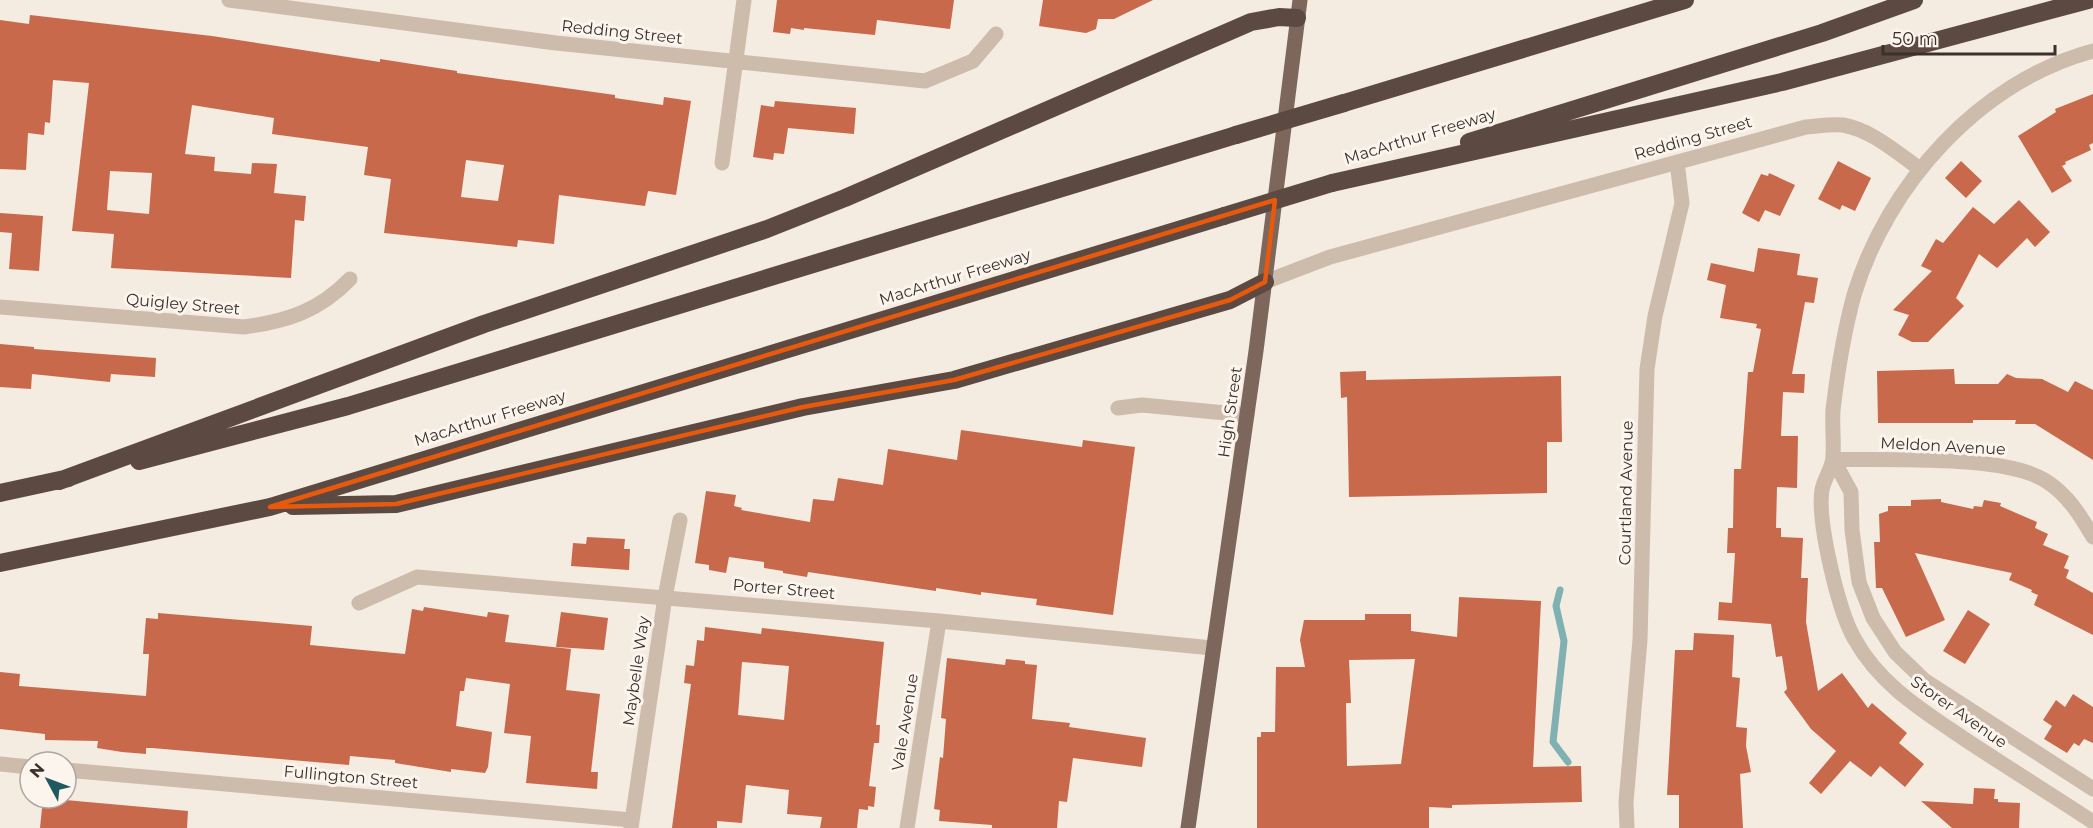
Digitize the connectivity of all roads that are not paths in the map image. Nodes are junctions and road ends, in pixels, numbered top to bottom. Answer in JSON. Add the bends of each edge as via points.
{"nodes":[{"id":1,"x":229,"y":0,"type":"edge"},
{"id":2,"x":744,"y":0,"type":"edge"},
{"id":3,"x":1685,"y":0,"type":"edge"},
{"id":4,"x":1914,"y":0,"type":"edge"},
{"id":5,"x":2088,"y":0,"type":"edge"},
{"id":6,"x":1299,"y":9,"type":"edge"},
{"id":7,"x":996,"y":34,"type":"dead end"},
{"id":8,"x":2093,"y":51,"type":"edge"},
{"id":9,"x":736,"y":61,"type":"junction"},
{"id":10,"x":1677,"y":162,"type":"junction"},
{"id":11,"x":722,"y":163,"type":"dead end"},
{"id":12,"x":1920,"y":169,"type":"junction"},
{"id":13,"x":1332,"y":183,"type":"junction"},
{"id":14,"x":350,"y":279,"type":"dead end"},
{"id":15,"x":1265,"y":282,"type":"junction"},
{"id":16,"x":0,"y":307,"type":"edge"},
{"id":17,"x":1118,"y":408,"type":"dead end"},
{"id":18,"x":1247,"y":415,"type":"junction"},
{"id":19,"x":1833,"y":459,"type":"junction"},
{"id":20,"x":59,"y":481,"type":"junction"},
{"id":21,"x":0,"y":493,"type":"edge"},
{"id":22,"x":270,"y":507,"type":"junction"},
{"id":23,"x":680,"y":520,"type":"dead end"},
{"id":24,"x":2093,"y":537,"type":"edge"},
{"id":25,"x":0,"y":564,"type":"edge"},
{"id":26,"x":665,"y":597,"type":"junction"},
{"id":27,"x":359,"y":603,"type":"dead end"},
{"id":28,"x":939,"y":621,"type":"junction"},
{"id":29,"x":1212,"y":648,"type":"junction"},
{"id":30,"x":0,"y":764,"type":"edge"},
{"id":31,"x":18,"y":765,"type":"edge"},
{"id":32,"x":78,"y":771,"type":"edge"},
{"id":33,"x":2093,"y":789,"type":"edge"},
{"id":34,"x":2093,"y":822,"type":"edge"},
{"id":35,"x":632,"y":824,"type":"edge"},
{"id":36,"x":907,"y":828,"type":"edge"},
{"id":37,"x":1188,"y":828,"type":"edge"},
{"id":38,"x":1627,"y":828,"type":"edge"}],
"edges":[{"from":1,"to":9,"type":"street","name":"Redding Street","via":[[556,43]]},
{"from":2,"to":9,"type":"street"},
{"from":3,"to":20,"type":"highway","bridge":true,"via":[[348,406]]},
{"from":4,"to":13,"type":"highway","name":"MacArthur Freeway","via":[[1822,33]]},
{"from":5,"to":13,"type":"highway","via":[[1782,82]]},
{"from":6,"to":15,"type":"main road","name":"High Street"},
{"from":6,"to":20,"type":"highway","via":[[1251,22],[767,229],[484,324]]},
{"from":7,"to":9,"type":"street","name":"Redding Street","via":[[973,62],[925,81]]},
{"from":8,"to":12,"type":"street","via":[[2041,71],[1992,101],[1943,143]]},
{"from":9,"to":11,"type":"street"},
{"from":10,"to":12,"type":"street","name":"Redding Street","via":[[1806,127],[1843,125],[1877,139]]},
{"from":10,"to":15,"type":"street","name":"Redding Street","via":[[1330,257]]},
{"from":10,"to":38,"type":"street","name":"Courtland Avenue","via":[[1682,203],[1655,316],[1647,369],[1640,640]]},
{"from":12,"to":19,"type":"street","name":"Storer Avenue","via":[[1876,236],[1854,296],[1833,412]]},
{"from":13,"to":22,"type":"highway","name":"MacArthur Freeway","bridge":true},
{"from":14,"to":16,"type":"street","name":"Quigley Street","via":[[314,309],[270,324],[244,327]]},
{"from":15,"to":18,"type":"main road","name":"High Street"},
{"from":15,"to":22,"type":"highway","via":[[1230,300],[954,380],[803,407],[396,504]]},
{"from":17,"to":18,"type":"street","via":[[1142,405]]},
{"from":18,"to":29,"type":"main road","name":"High Street"},
{"from":19,"to":24,"type":"street","name":"Meldon Avenue","via":[[2016,467],[2045,480],[2068,499]]},
{"from":19,"to":33,"type":"street","name":"Storer Avenue","via":[[1851,492],[1859,582],[1873,618],[1895,652],[1924,680]]},
{"from":19,"to":34,"type":"street","name":"Storer Avenue","via":[[1822,490],[1834,582],[1853,637],[1870,663],[1903,697]]},
{"from":20,"to":21,"type":"highway"},
{"from":22,"to":25,"type":"highway","name":"MacArthur Freeway"},
{"from":23,"to":26,"type":"street","name":"Maybelle Way"},
{"from":26,"to":27,"type":"street","name":"Porter Street","via":[[417,577]]},
{"from":26,"to":28,"type":"street","name":"Porter Street"},
{"from":26,"to":35,"type":"street","name":"Maybelle Way"},
{"from":28,"to":29,"type":"street","name":"Porter Street"},
{"from":28,"to":36,"type":"street","name":"Vale Avenue"},
{"from":29,"to":37,"type":"main road","name":"High Street"},
{"from":30,"to":31,"type":"street"},
{"from":32,"to":35,"type":"street","name":"Fullington Street"}]}
